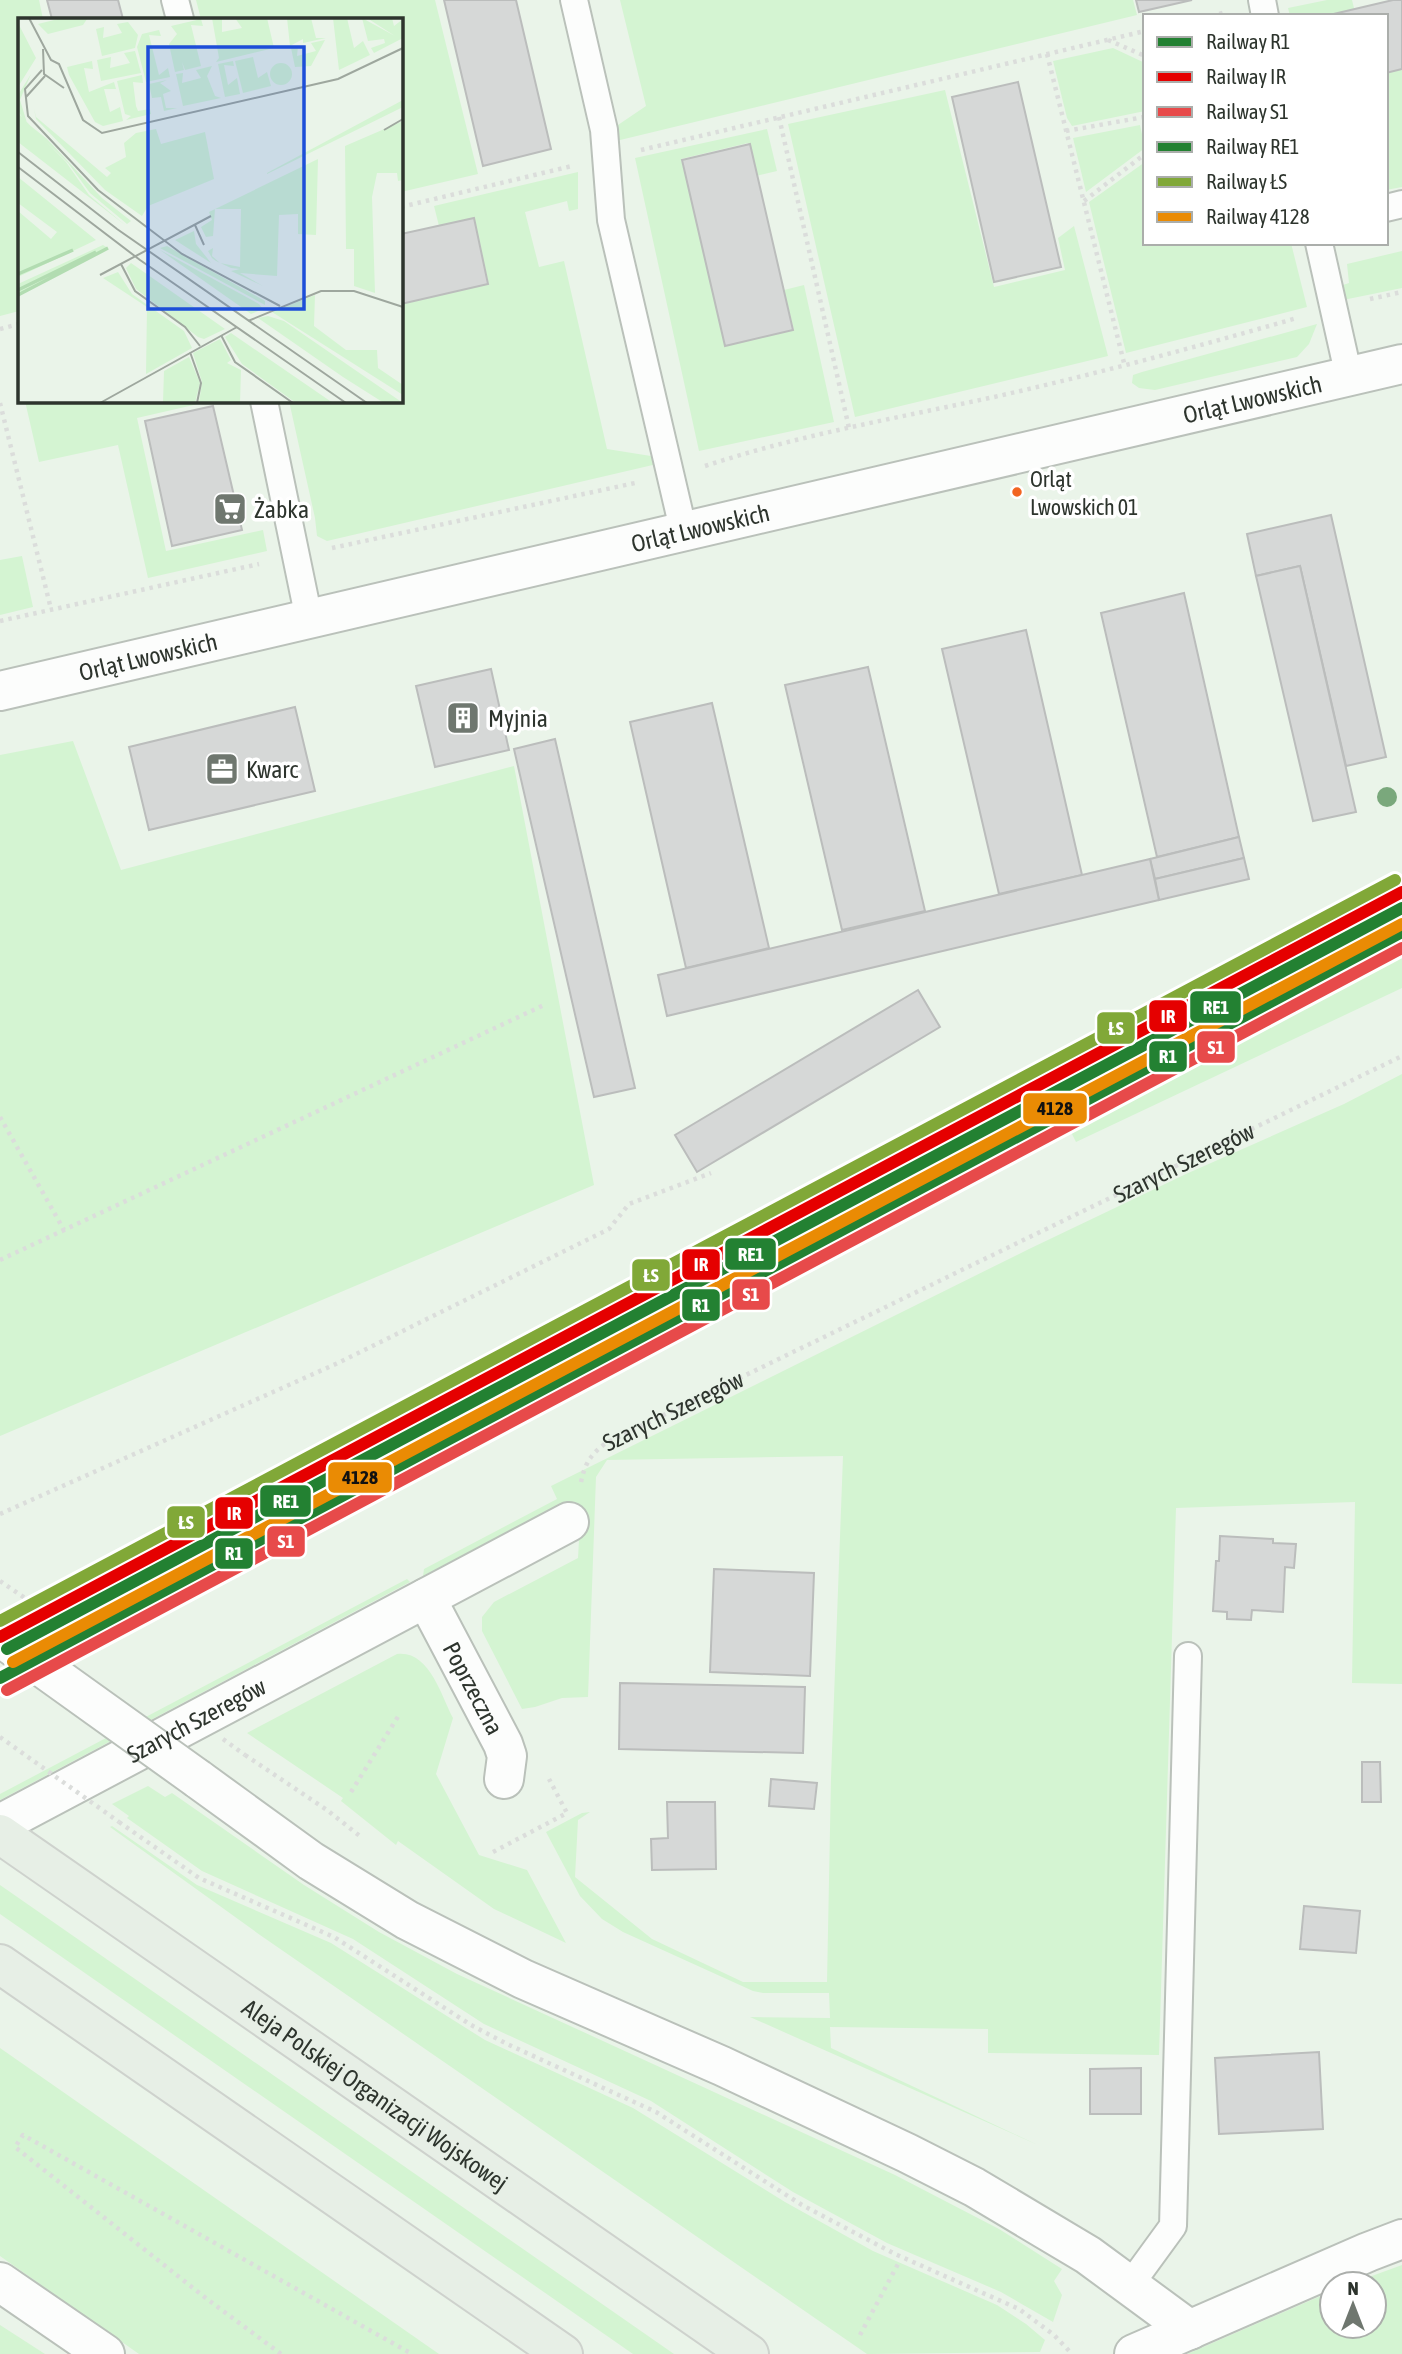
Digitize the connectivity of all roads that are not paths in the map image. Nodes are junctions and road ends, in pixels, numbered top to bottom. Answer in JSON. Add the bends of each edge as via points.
{"nodes":[{"id":1,"x":176,"y":0,"type":"edge"},
{"id":2,"x":574,"y":0,"type":"edge"},
{"id":3,"x":180,"y":18,"type":"edge"},
{"id":4,"x":1319,"y":245,"type":"edge"},
{"id":5,"x":1402,"y":364,"type":"edge"},
{"id":6,"x":1349,"y":377,"type":"junction"},
{"id":7,"x":264,"y":402,"type":"edge"},
{"id":8,"x":684,"y":533,"type":"junction"},
{"id":9,"x":309,"y":619,"type":"junction"},
{"id":10,"x":0,"y":691,"type":"edge"},
{"id":11,"x":569,"y":1522,"type":"road end"},
{"id":12,"x":426,"y":1598,"type":"junction"},
{"id":13,"x":0,"y":1637,"type":"edge"},
{"id":14,"x":1188,"y":1656,"type":"dead end"},
{"id":15,"x":504,"y":1779,"type":"dead end"},
{"id":16,"x":0,"y":1824,"type":"edge"},
{"id":17,"x":0,"y":1834,"type":"edge"},
{"id":18,"x":0,"y":1964,"type":"edge"},
{"id":19,"x":1402,"y":2239,"type":"edge"},
{"id":20,"x":0,"y":2283,"type":"edge"},
{"id":21,"x":1130,"y":2285,"type":"junction"},
{"id":22,"x":1190,"y":2330,"type":"junction"},
{"id":23,"x":105,"y":2354,"type":"edge"},
{"id":24,"x":563,"y":2354,"type":"edge"},
{"id":25,"x":749,"y":2354,"type":"edge"},
{"id":26,"x":1134,"y":2354,"type":"edge"}],
"edges":[{"from":1,"to":3,"type":"lane"},
{"from":2,"to":8,"type":"lane","via":[[604,130],[611,220]]},
{"from":4,"to":6,"type":"lane"},
{"from":5,"to":6,"type":"street","name":"Orląt Lwowskich"},
{"from":6,"to":8,"type":"street","name":"Orląt Lwowskich"},
{"from":7,"to":9,"type":"lane"},
{"from":8,"to":9,"type":"street","name":"Orląt Lwowskich"},
{"from":9,"to":10,"type":"street","name":"Orląt Lwowskich"},
{"from":11,"to":12,"type":"street","name":"Szarych Szeregów"},
{"from":12,"to":15,"type":"street","name":"Poprzeczna","via":[[503,1744],[507,1756]]},
{"from":12,"to":16,"type":"street","name":"Szarych Szeregów"},
{"from":13,"to":21,"type":"street","bridge":true,"via":[[311,1861],[445,1941],[917,2158],[1051,2232]]},
{"from":14,"to":21,"type":"lane","via":[[1173,2226]]},
{"from":17,"to":25,"type":"highway","name":"Aleja Polskiej Organizacji Wojskowej"},
{"from":18,"to":24,"type":"highway"},
{"from":19,"to":22,"type":"street"},
{"from":20,"to":23,"type":"street"},
{"from":21,"to":22,"type":"street"},
{"from":22,"to":26,"type":"street"}]}
